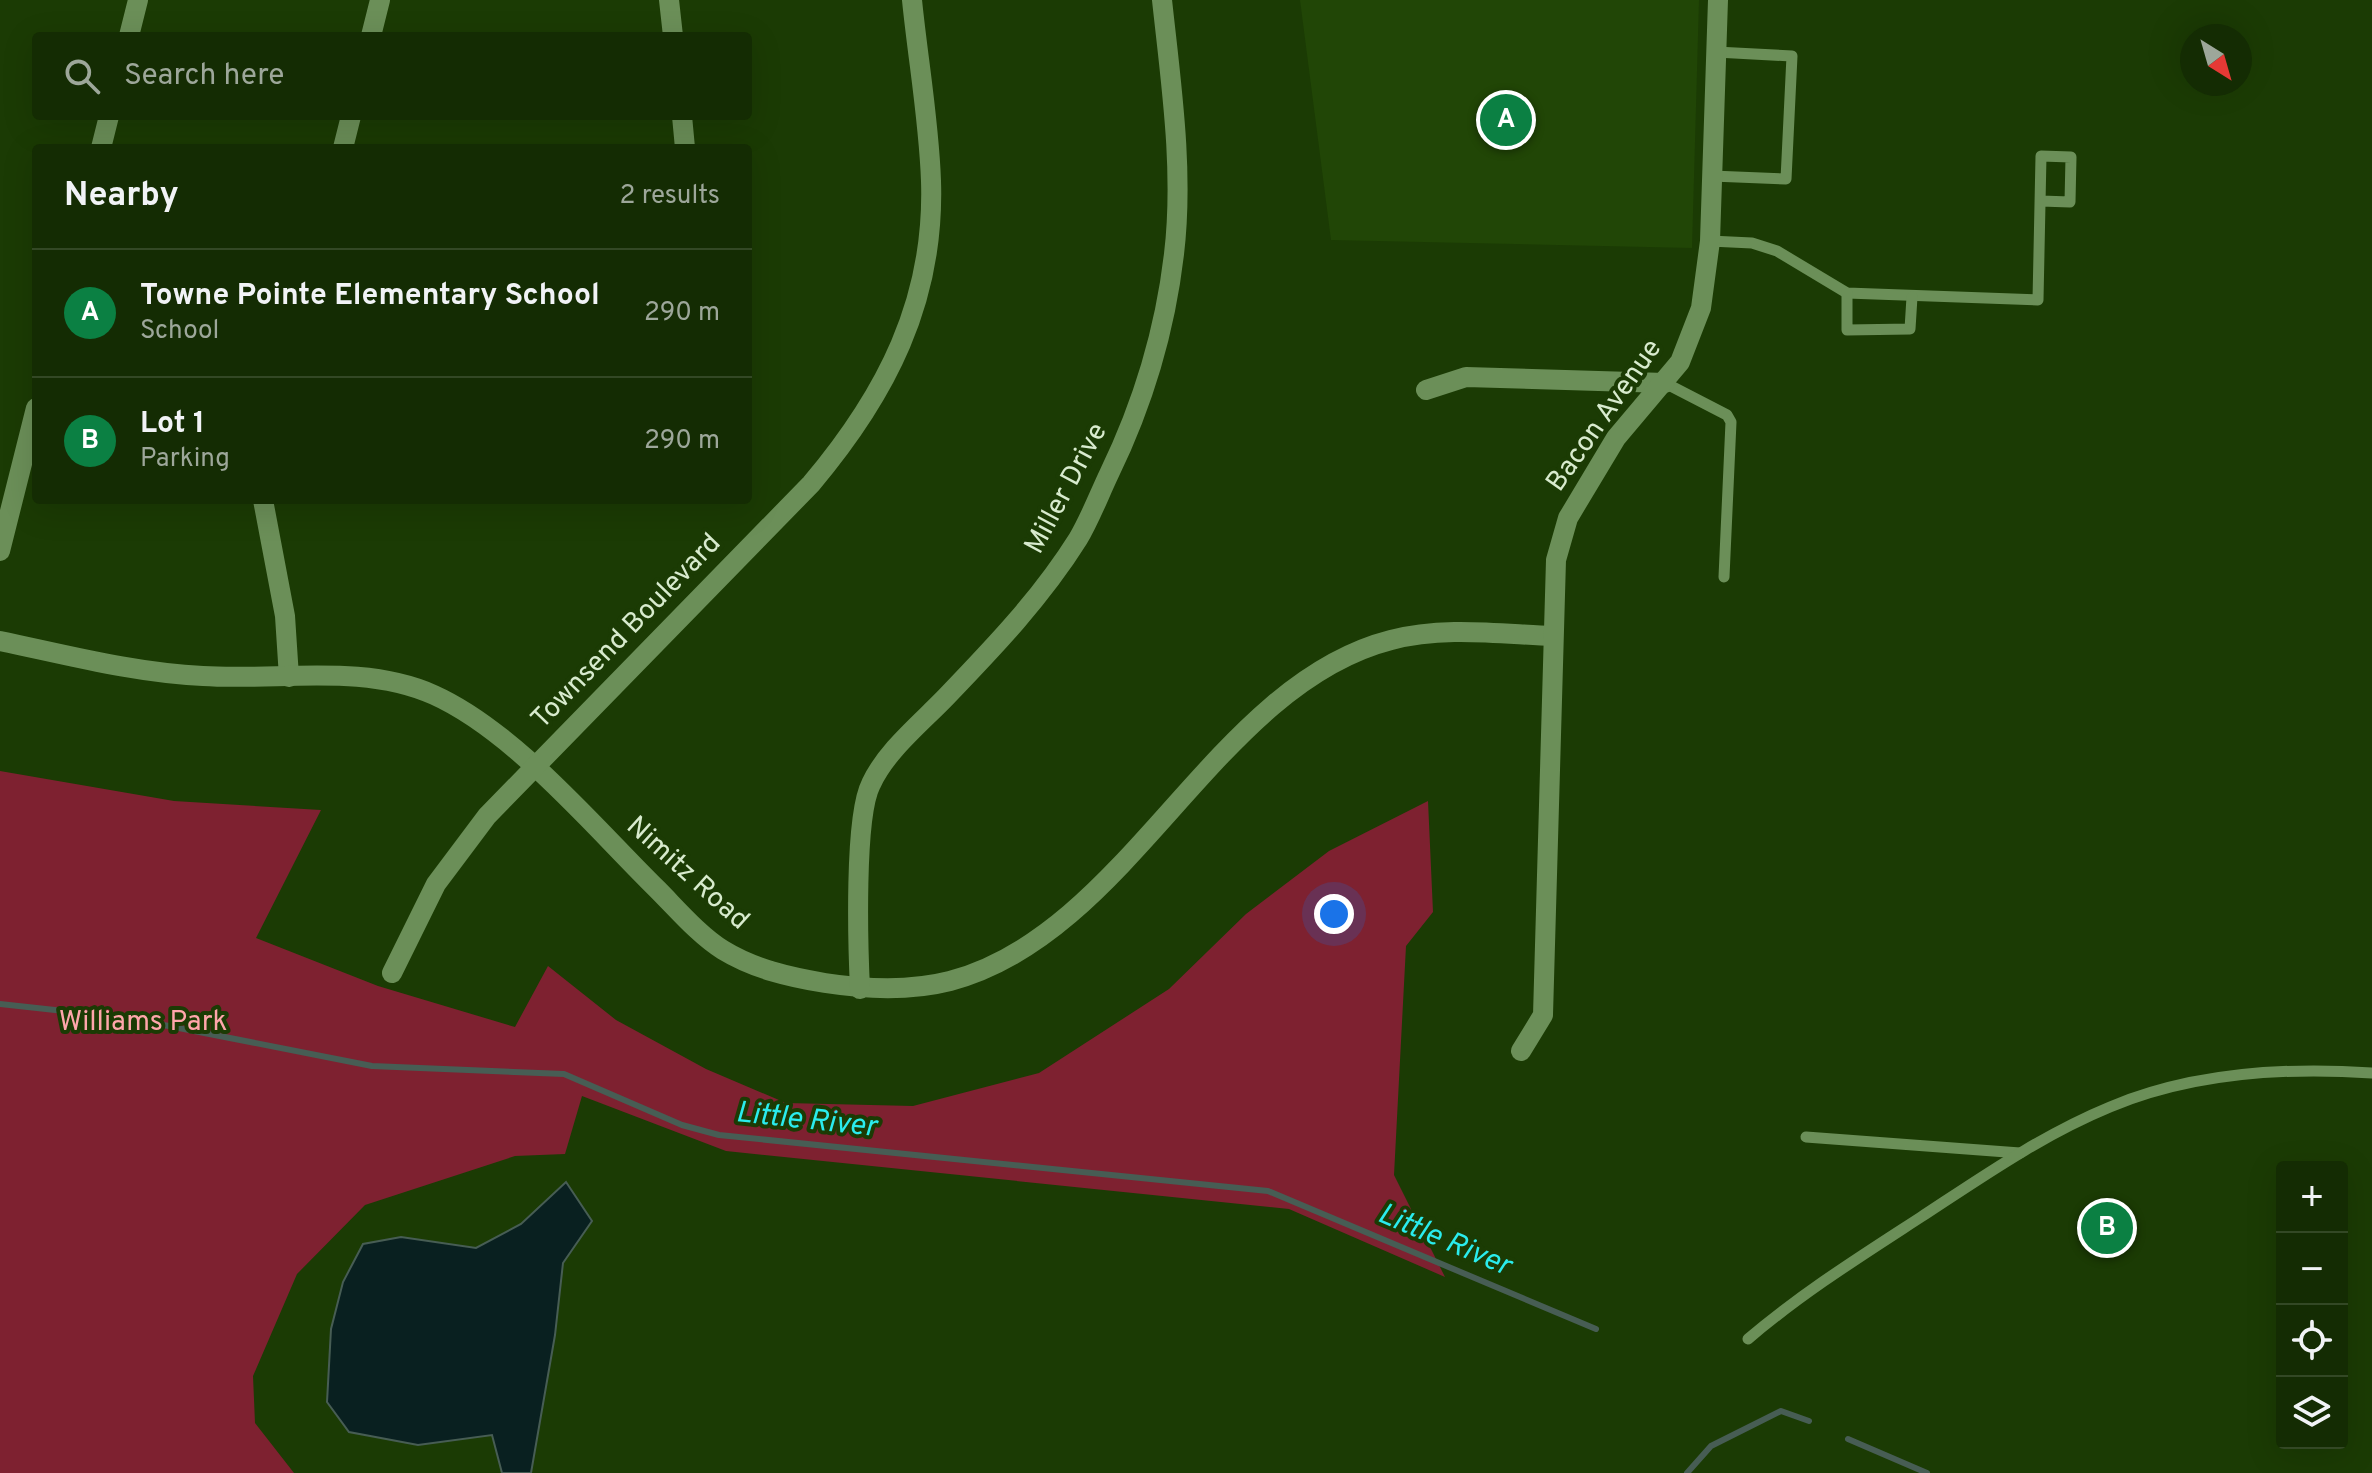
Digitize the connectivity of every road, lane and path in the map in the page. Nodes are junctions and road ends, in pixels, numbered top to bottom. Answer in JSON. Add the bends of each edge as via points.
{"nodes":[{"id":1,"x":138,"y":0,"type":"edge"},
{"id":2,"x":380,"y":0,"type":"edge"},
{"id":3,"x":669,"y":0,"type":"edge"},
{"id":4,"x":912,"y":0,"type":"edge"},
{"id":5,"x":1162,"y":0,"type":"edge"},
{"id":6,"x":1718,"y":0,"type":"edge"},
{"id":7,"x":130,"y":32,"type":"edge"},
{"id":8,"x":372,"y":32,"type":"edge"},
{"id":9,"x":673,"y":32,"type":"edge"},
{"id":10,"x":1716,"y":52,"type":"junction"},
{"id":11,"x":108,"y":120,"type":"edge"},
{"id":12,"x":350,"y":120,"type":"edge"},
{"id":13,"x":682,"y":120,"type":"edge"},
{"id":14,"x":102,"y":144,"type":"edge"},
{"id":15,"x":344,"y":144,"type":"edge"},
{"id":16,"x":685,"y":144,"type":"edge"},
{"id":17,"x":1712,"y":176,"type":"junction"},
{"id":18,"x":2041,"y":201,"type":"junction"},
{"id":19,"x":1710,"y":241,"type":"junction"},
{"id":20,"x":1847,"y":293,"type":"junction"},
{"id":21,"x":1912,"y":297,"type":"junction"},
{"id":22,"x":1665,"y":383,"type":"junction"},
{"id":23,"x":1426,"y":390,"type":"dead end"},
{"id":24,"x":32,"y":424,"type":"edge"},
{"id":25,"x":264,"y":504,"type":"edge"},
{"id":26,"x":0,"y":551,"type":"edge"},
{"id":27,"x":1724,"y":577,"type":"dead end"},
{"id":28,"x":1553,"y":636,"type":"junction"},
{"id":29,"x":0,"y":641,"type":"edge"},
{"id":30,"x":289,"y":677,"type":"junction"},
{"id":31,"x":534,"y":768,"type":"junction"},
{"id":32,"x":392,"y":973,"type":"dead end"},
{"id":33,"x":860,"y":989,"type":"junction"},
{"id":34,"x":1521,"y":1051,"type":"dead end"},
{"id":35,"x":2372,"y":1073,"type":"edge"},
{"id":36,"x":1806,"y":1137,"type":"dead end"},
{"id":37,"x":2020,"y":1153,"type":"junction"},
{"id":38,"x":1748,"y":1339,"type":"dead end"}],
"edges":[{"from":1,"to":7,"type":"street"},
{"from":2,"to":8,"type":"street"},
{"from":3,"to":9,"type":"street"},
{"from":4,"to":31,"type":"street","name":"Townsend Boulevard","via":[[931,182],[928,241],[901,346],[882,388],[848,441],[811,484]]},
{"from":5,"to":33,"type":"street","name":"Miller Drive","via":[[1177,206],[1174,255],[1153,364],[1137,415],[1079,538],[1022,618],[901,743],[872,781],[863,825]]},
{"from":6,"to":10,"type":"street","name":"Bacon Avenue"},
{"from":10,"to":17,"type":"street","name":"Bacon Avenue"},
{"from":10,"to":17,"type":"lane","via":[[1792,56],[1786,179]]},
{"from":11,"to":14,"type":"street"},
{"from":12,"to":15,"type":"street"},
{"from":13,"to":16,"type":"street"},
{"from":17,"to":19,"type":"street","name":"Bacon Avenue"},
{"from":18,"to":18,"type":"lane","via":[[2041,156],[2071,157],[2070,202]]},
{"from":18,"to":21,"type":"lane","via":[[2038,300]]},
{"from":19,"to":20,"type":"lane","via":[[1752,243],[1777,251]]},
{"from":19,"to":22,"type":"street","name":"Bacon Avenue","via":[[1692,338]]},
{"from":20,"to":21,"type":"lane"},
{"from":20,"to":21,"type":"lane","via":[[1847,330],[1910,329]]},
{"from":22,"to":23,"type":"street","via":[[1466,377]]},
{"from":22,"to":27,"type":"lane","via":[[1731,422]]},
{"from":22,"to":28,"type":"street","name":"Bacon Avenue","via":[[1616,438],[1568,518],[1556,560]]},
{"from":24,"to":26,"type":"street"},
{"from":25,"to":30,"type":"street","via":[[285,616]]},
{"from":28,"to":33,"type":"street","name":"Nimitz Road","via":[[1438,632],[1392,639],[1342,657],[1272,706],[1047,932],[991,966],[947,982]]},
{"from":28,"to":34,"type":"street","name":"Bacon Avenue","via":[[1543,1015]]},
{"from":29,"to":30,"type":"street","name":"Nimitz Road","via":[[165,673]]},
{"from":30,"to":31,"type":"street","name":"Nimitz Road","via":[[370,678],[417,688],[484,725]]},
{"from":31,"to":32,"type":"street","name":"Townsend Boulevard","via":[[458,851],[418,916]]},
{"from":31,"to":33,"type":"street","name":"Nimitz Road","via":[[721,949],[781,976]]},
{"from":35,"to":37,"type":"lane","via":[[2300,1069],[2189,1085],[2113,1105]]},
{"from":36,"to":37,"type":"lane"},
{"from":37,"to":38,"type":"lane","via":[[1797,1297]]}]}
